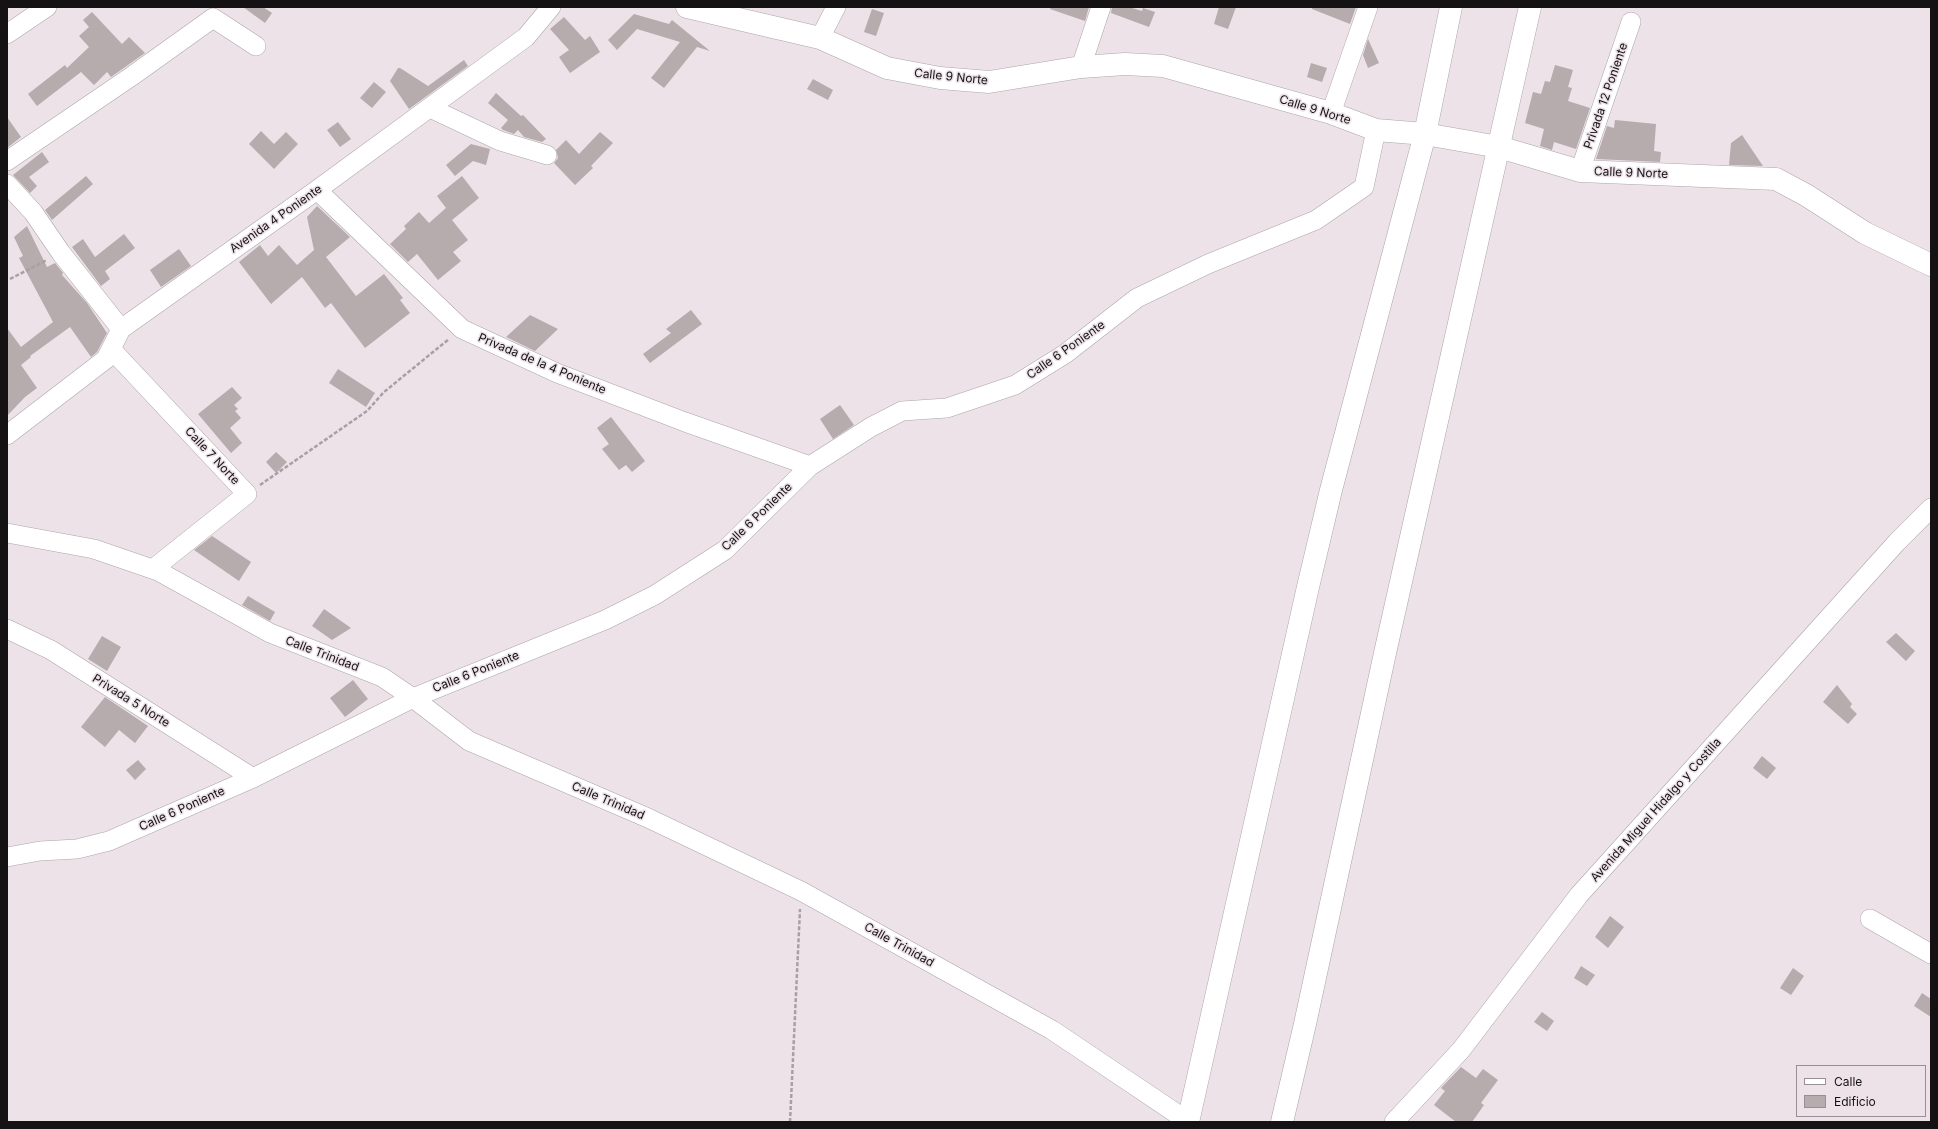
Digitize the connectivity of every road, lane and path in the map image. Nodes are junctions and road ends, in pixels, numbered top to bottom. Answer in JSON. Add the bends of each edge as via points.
{"nodes":[{"id":1,"x":47,"y":7,"type":"edge"},
{"id":2,"x":552,"y":7,"type":"edge"},
{"id":3,"x":687,"y":7,"type":"edge"},
{"id":4,"x":836,"y":7,"type":"edge"},
{"id":5,"x":1101,"y":7,"type":"edge"},
{"id":6,"x":1368,"y":7,"type":"edge"},
{"id":7,"x":1451,"y":7,"type":"edge"},
{"id":8,"x":1530,"y":7,"type":"edge"},
{"id":9,"x":1631,"y":22,"type":"dead end"},
{"id":10,"x":7,"y":34,"type":"edge"},
{"id":11,"x":820,"y":38,"type":"junction"},
{"id":12,"x":256,"y":46,"type":"dead end"},
{"id":13,"x":1081,"y":67,"type":"junction"},
{"id":14,"x":430,"y":108,"type":"junction"},
{"id":15,"x":1331,"y":113,"type":"junction"},
{"id":16,"x":1376,"y":130,"type":"junction"},
{"id":17,"x":1425,"y":134,"type":"junction"},
{"id":18,"x":1499,"y":147,"type":"junction"},
{"id":19,"x":547,"y":156,"type":"dead end"},
{"id":20,"x":7,"y":161,"type":"edge"},
{"id":21,"x":1580,"y":171,"type":"junction"},
{"id":22,"x":317,"y":190,"type":"junction"},
{"id":23,"x":10,"y":193,"type":"edge"},
{"id":24,"x":61,"y":253,"type":"junction"},
{"id":25,"x":1931,"y":266,"type":"edge"},
{"id":26,"x":10,"y":279,"type":"dead end"},
{"id":27,"x":120,"y":329,"type":"junction"},
{"id":28,"x":462,"y":329,"type":"junction"},
{"id":29,"x":111,"y":349,"type":"junction"},
{"id":30,"x":7,"y":435,"type":"edge"},
{"id":31,"x":810,"y":466,"type":"junction"},
{"id":32,"x":247,"y":494,"type":"junction"},
{"id":33,"x":1931,"y":508,"type":"edge"},
{"id":34,"x":7,"y":533,"type":"edge"},
{"id":35,"x":154,"y":569,"type":"junction"},
{"id":36,"x":7,"y":629,"type":"edge"},
{"id":37,"x":413,"y":698,"type":"junction"},
{"id":38,"x":253,"y":778,"type":"junction"},
{"id":39,"x":7,"y":858,"type":"edge"},
{"id":40,"x":801,"y":891,"type":"junction"},
{"id":41,"x":1870,"y":919,"type":"dead end"},
{"id":42,"x":1931,"y":954,"type":"edge"},
{"id":43,"x":790,"y":1122,"type":"edge"},
{"id":44,"x":1188,"y":1122,"type":"edge"},
{"id":45,"x":1282,"y":1122,"type":"edge"},
{"id":46,"x":1394,"y":1122,"type":"edge"}],
"edges":[{"from":1,"to":10,"type":"street"},
{"from":2,"to":14,"type":"street","name":"Avenida 4 Poniente","via":[[526,37]]},
{"from":3,"to":11,"type":"main road","name":"Calle 9 Norte"},
{"from":4,"to":11,"type":"street"},
{"from":5,"to":13,"type":"street"},
{"from":6,"to":15,"type":"street"},
{"from":7,"to":17,"type":"main road"},
{"from":8,"to":18,"type":"main road"},
{"from":9,"to":21,"type":"street","name":"Privada 12 Poniente"},
{"from":11,"to":13,"type":"main road","name":"Calle 9 Norte","via":[[887,68],[940,78],[989,82]]},
{"from":12,"to":20,"type":"street","via":[[213,18]]},
{"from":13,"to":15,"type":"main road","name":"Calle 9 Norte","via":[[1125,64],[1163,66]]},
{"from":14,"to":19,"type":"street","via":[[500,141]]},
{"from":14,"to":22,"type":"street","name":"Avenida 4 Poniente"},
{"from":15,"to":16,"type":"main road","name":"Calle 9 Norte"},
{"from":16,"to":17,"type":"main road","name":"Calle 9 Norte"},
{"from":16,"to":31,"type":"street","name":"Calle 6 Poniente","via":[[1364,187],[1316,220],[1208,264],[1137,298],[1065,354],[1015,385],[947,408],[902,411],[871,426]]},
{"from":17,"to":18,"type":"main road","name":"Calle 9 Norte"},
{"from":17,"to":44,"type":"main road","via":[[1331,490]]},
{"from":18,"to":21,"type":"main road","name":"Calle 9 Norte"},
{"from":18,"to":45,"type":"main road"},
{"from":21,"to":25,"type":"main road","name":"Calle 9 Norte","via":[[1776,179],[1865,233]]},
{"from":22,"to":27,"type":"street","name":"Avenida 4 Poniente"},
{"from":22,"to":28,"type":"street","name":"Privada de la 4 Poniente"},
{"from":23,"to":24,"type":"street","via":[[32,212]]},
{"from":24,"to":26,"type":"path"},
{"from":24,"to":27,"type":"street"},
{"from":27,"to":29,"type":"street"},
{"from":28,"to":31,"type":"street","name":"Privada de la 4 Poniente","via":[[564,375],[685,422]]},
{"from":28,"to":32,"type":"path","via":[[384,392],[366,411]]},
{"from":29,"to":30,"type":"street","via":[[106,359]]},
{"from":29,"to":32,"type":"street","name":"Calle 7 Norte"},
{"from":31,"to":37,"type":"street","name":"Calle 6 Poniente","via":[[725,550],[655,595],[605,620]]},
{"from":32,"to":35,"type":"street","name":"Calle 7 Norte"},
{"from":33,"to":46,"type":"street","name":"Avenida Miguel Hidalgo y Costilla","via":[[1897,542],[1579,895],[1461,1050]]},
{"from":34,"to":35,"type":"street","name":"Calle Trinidad","via":[[94,549]]},
{"from":35,"to":37,"type":"street","name":"Calle Trinidad","via":[[270,633],[382,677]]},
{"from":36,"to":38,"type":"street","name":"Privada 5 Norte","via":[[51,650]]},
{"from":37,"to":38,"type":"street","name":"Calle 6 Poniente"},
{"from":37,"to":40,"type":"street","name":"Calle Trinidad","via":[[469,741],[648,818]]},
{"from":38,"to":39,"type":"street","name":"Calle 6 Poniente","via":[[109,841],[78,849],[40,851]]},
{"from":40,"to":43,"type":"path"},
{"from":40,"to":44,"type":"street","name":"Calle Trinidad","via":[[1052,1030]]},
{"from":41,"to":42,"type":"street"}]}
